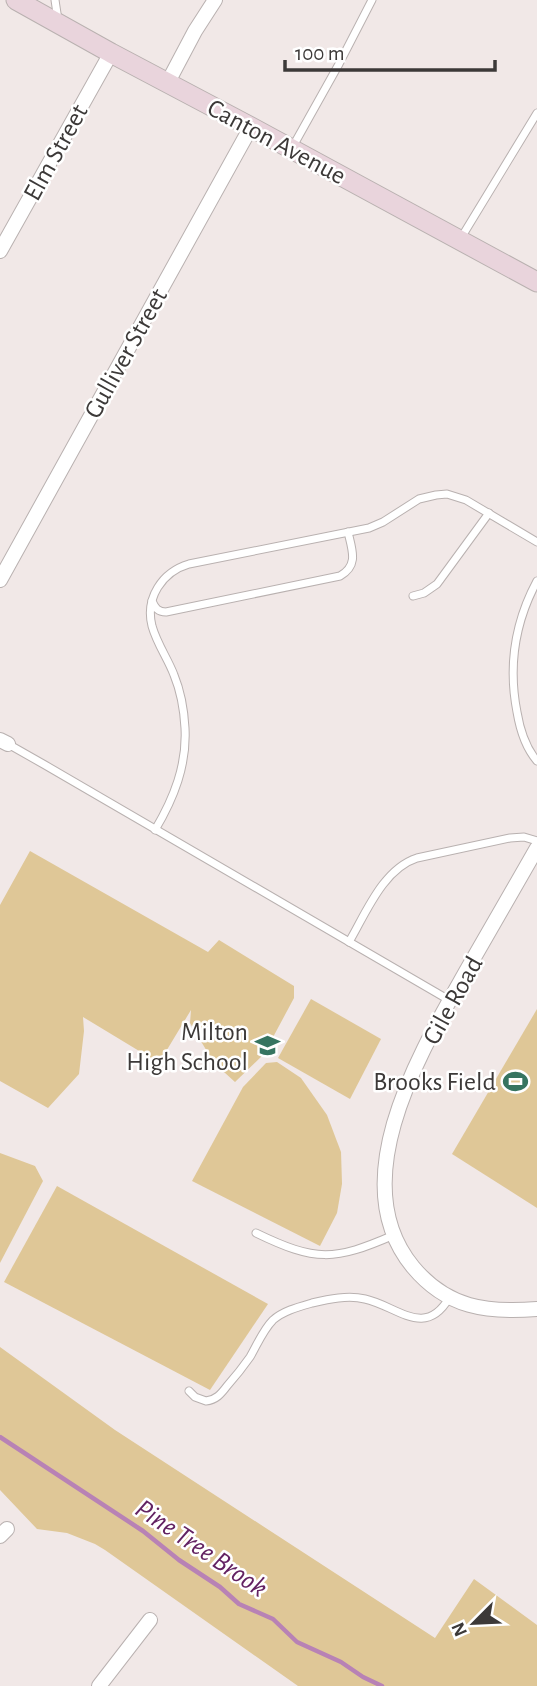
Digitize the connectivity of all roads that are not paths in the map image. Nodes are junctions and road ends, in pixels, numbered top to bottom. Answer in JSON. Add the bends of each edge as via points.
{"nodes":[{"id":1,"x":16,"y":0,"type":"edge"},
{"id":2,"x":55,"y":0,"type":"edge"},
{"id":3,"x":215,"y":0,"type":"edge"},
{"id":4,"x":372,"y":0,"type":"edge"},
{"id":5,"x":59,"y":24,"type":"junction"},
{"id":6,"x":111,"y":53,"type":"junction"},
{"id":7,"x":168,"y":82,"type":"junction"},
{"id":8,"x":537,"y":113,"type":"edge"},
{"id":9,"x":251,"y":127,"type":"junction"},
{"id":10,"x":291,"y":149,"type":"junction"},
{"id":11,"x":459,"y":240,"type":"junction"},
{"id":12,"x":0,"y":251,"type":"edge"},
{"id":13,"x":537,"y":282,"type":"edge"},
{"id":14,"x":489,"y":513,"type":"junction"},
{"id":15,"x":348,"y":532,"type":"junction"},
{"id":16,"x":537,"y":542,"type":"edge"},
{"id":17,"x":0,"y":580,"type":"edge"},
{"id":18,"x":537,"y":581,"type":"edge"},
{"id":19,"x":413,"y":596,"type":"dead end"},
{"id":20,"x":152,"y":601,"type":"junction"},
{"id":21,"x":4,"y":742,"type":"edge"},
{"id":22,"x":537,"y":761,"type":"edge"},
{"id":23,"x":155,"y":830,"type":"junction"},
{"id":24,"x":537,"y":841,"type":"edge"},
{"id":25,"x":537,"y":848,"type":"edge"},
{"id":26,"x":349,"y":942,"type":"junction"},
{"id":27,"x":450,"y":1001,"type":"junction"},
{"id":28,"x":256,"y":1233,"type":"dead end"},
{"id":29,"x":394,"y":1235,"type":"junction"},
{"id":30,"x":449,"y":1298,"type":"junction"},
{"id":31,"x":537,"y":1309,"type":"edge"},
{"id":32,"x":189,"y":1391,"type":"dead end"},
{"id":33,"x":150,"y":1620,"type":"dead end"},
{"id":34,"x":99,"y":1686,"type":"edge"}],
"edges":[{"from":1,"to":5,"type":"main road","name":"Canton Avenue"},
{"from":2,"to":5,"type":"lane"},
{"from":3,"to":7,"type":"street"},
{"from":4,"to":10,"type":"lane"},
{"from":5,"to":6,"type":"main road","name":"Canton Avenue"},
{"from":6,"to":7,"type":"main road","name":"Canton Avenue"},
{"from":6,"to":12,"type":"street","name":"Elm Street"},
{"from":7,"to":9,"type":"main road","name":"Canton Avenue"},
{"from":8,"to":11,"type":"lane"},
{"from":9,"to":10,"type":"main road","name":"Canton Avenue"},
{"from":9,"to":17,"type":"street","name":"Gulliver Street"},
{"from":10,"to":11,"type":"main road","name":"Canton Avenue"},
{"from":11,"to":13,"type":"main road","name":"Canton Avenue"},
{"from":14,"to":15,"type":"lane","via":[[453,495],[436,495],[412,502],[378,524]]},
{"from":14,"to":16,"type":"lane"},
{"from":14,"to":19,"type":"lane","via":[[437,584]]},
{"from":15,"to":20,"type":"lane","via":[[184,566],[165,578]]},
{"from":15,"to":20,"type":"lane","via":[[352,564],[340,576],[166,612],[155,608]]},
{"from":18,"to":22,"type":"lane","via":[[517,631],[513,670],[521,729]]},
{"from":20,"to":23,"type":"lane","via":[[153,627],[179,688],[185,729],[179,780]]},
{"from":21,"to":23,"type":"lane"},
{"from":23,"to":26,"type":"lane"},
{"from":24,"to":26,"type":"lane","via":[[510,838],[404,863],[381,886]]},
{"from":25,"to":27,"type":"street","name":"Gile Road"},
{"from":26,"to":27,"type":"lane"},
{"from":27,"to":29,"type":"street","name":"Gile Road","via":[[406,1087],[391,1133],[385,1188]]},
{"from":28,"to":29,"type":"lane","via":[[320,1256],[348,1252]]},
{"from":29,"to":30,"type":"street","name":"Gile Road","via":[[420,1276]]},
{"from":30,"to":31,"type":"street","name":"Gile Road","via":[[488,1310]]},
{"from":30,"to":32,"type":"lane","via":[[441,1310],[422,1319],[363,1298],[301,1306],[270,1323],[216,1398],[206,1401]]},
{"from":33,"to":34,"type":"street"}]}
